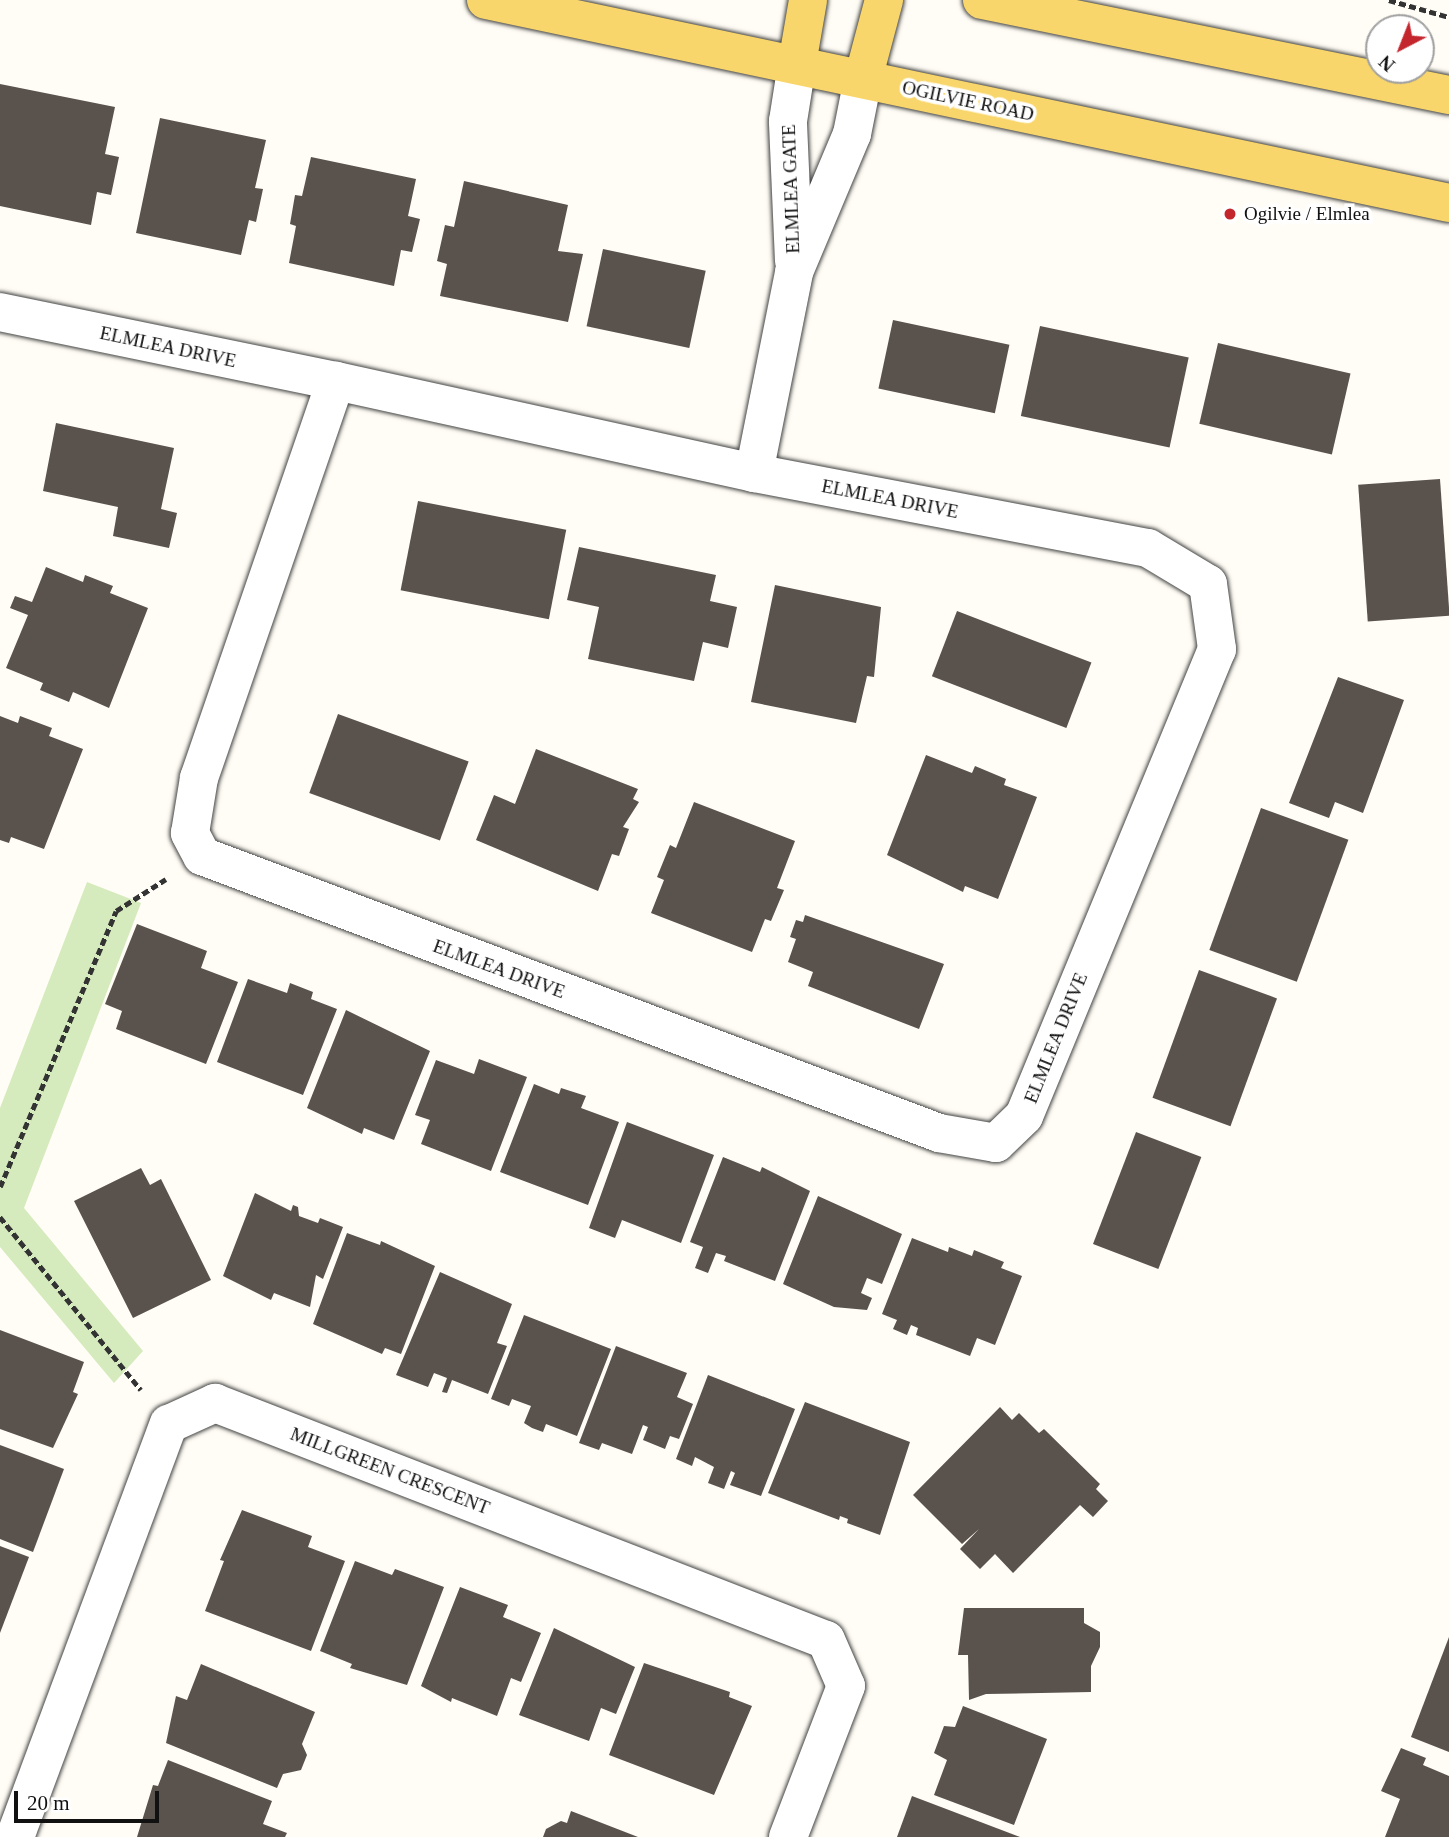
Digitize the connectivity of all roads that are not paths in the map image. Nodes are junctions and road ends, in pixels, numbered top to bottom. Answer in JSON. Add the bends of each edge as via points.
{"nodes":[{"id":1,"x":486,"y":0,"type":"edge"},
{"id":2,"x":808,"y":0,"type":"edge"},
{"id":3,"x":884,"y":0,"type":"edge"},
{"id":4,"x":982,"y":0,"type":"edge"},
{"id":5,"x":797,"y":64,"type":"junction"},
{"id":6,"x":863,"y":79,"type":"junction"},
{"id":7,"x":1449,"y":95,"type":"edge"},
{"id":8,"x":1449,"y":203,"type":"edge"},
{"id":9,"x":794,"y":272,"type":"junction"},
{"id":10,"x":0,"y":312,"type":"edge"},
{"id":11,"x":336,"y":381,"type":"junction"},
{"id":12,"x":754,"y":473,"type":"junction"},
{"id":13,"x":15,"y":1837,"type":"edge"},
{"id":14,"x":788,"y":1837,"type":"edge"}],
"edges":[{"from":1,"to":5,"type":"main road","name":"OGILVIE ROAD"},
{"from":2,"to":5,"type":"main road"},
{"from":3,"to":6,"type":"main road"},
{"from":4,"to":7,"type":"main road"},
{"from":5,"to":6,"type":"main road","name":"OGILVIE ROAD"},
{"from":5,"to":9,"type":"street","name":"ELMLEA GATE","via":[[788,121]]},
{"from":6,"to":8,"type":"main road","name":"OGILVIE ROAD"},
{"from":6,"to":9,"type":"street","name":"ELMLEA GATE","via":[[852,134]]},
{"from":9,"to":12,"type":"street","name":"ELMLEA GATE"},
{"from":10,"to":11,"type":"street","name":"ELMLEA DRIVE"},
{"from":11,"to":12,"type":"street","name":"ELMLEA DRIVE"},
{"from":11,"to":12,"type":"street","name":"ELMLEA DRIVE","via":[[199,778],[190,833],[202,856],[939,1133],[996,1143],[1024,1116],[1217,649],[1208,584],[1148,548]]},
{"from":13,"to":14,"type":"street","name":"MILLGREEN CRESCENT","via":[[169,1424],[215,1403],[826,1640],[846,1686]]}]}
